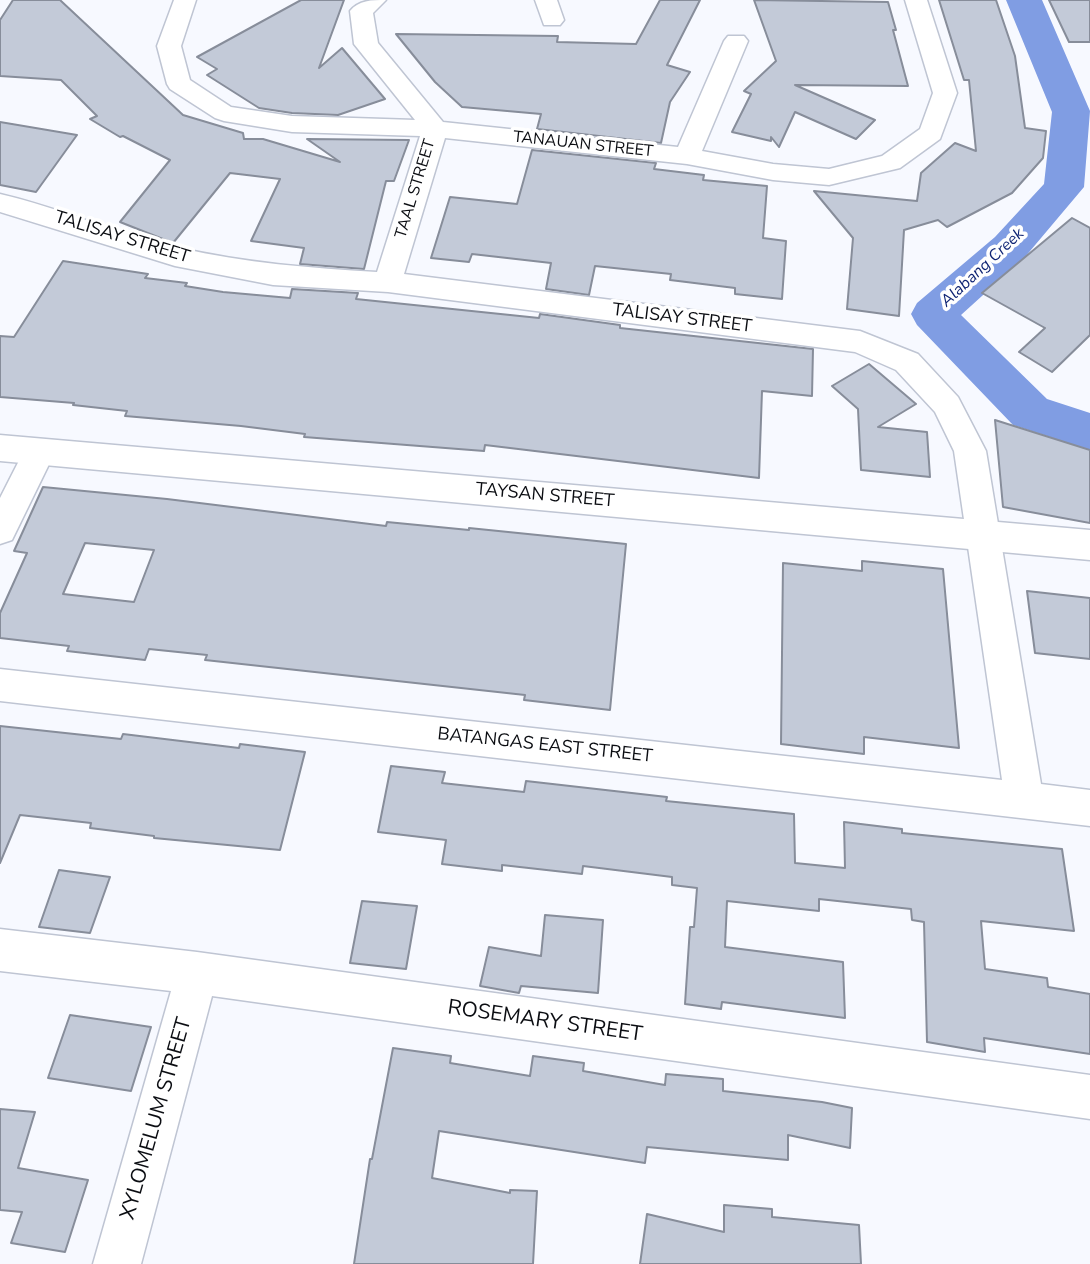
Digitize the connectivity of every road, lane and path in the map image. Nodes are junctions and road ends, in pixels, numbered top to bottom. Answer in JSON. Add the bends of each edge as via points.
{"nodes":[{"id":1,"x":185,"y":0,"type":"edge"},
{"id":2,"x":375,"y":0,"type":"edge"},
{"id":3,"x":916,"y":0,"type":"edge"},
{"id":4,"x":736,"y":41,"type":"dead end"},
{"id":5,"x":435,"y":129,"type":"junction"},
{"id":6,"x":687,"y":156,"type":"junction"},
{"id":7,"x":0,"y":203,"type":"edge"},
{"id":8,"x":388,"y":282,"type":"junction"},
{"id":9,"x":0,"y":448,"type":"edge"},
{"id":10,"x":39,"y":452,"type":"junction"},
{"id":11,"x":0,"y":531,"type":"edge"},
{"id":12,"x":984,"y":535,"type":"junction"},
{"id":13,"x":1090,"y":545,"type":"edge"},
{"id":14,"x":0,"y":685,"type":"edge"},
{"id":15,"x":1024,"y":800,"type":"junction"},
{"id":16,"x":1090,"y":808,"type":"edge"},
{"id":17,"x":0,"y":950,"type":"edge"},
{"id":18,"x":197,"y":973,"type":"junction"},
{"id":19,"x":1090,"y":1097,"type":"edge"},
{"id":20,"x":117,"y":1264,"type":"edge"}],
"edges":[{"from":1,"to":5,"type":"street","name":"TANAUAN STREET","via":[[169,47],[179,84],[224,113],[292,124]]},
{"from":2,"to":5,"type":"street","name":"TAAL STREET","via":[[361,11],[366,44]]},
{"from":3,"to":6,"type":"street","name":"TANAUAN STREET","via":[[945,93],[931,133],[891,162],[829,177],[773,173]]},
{"from":4,"to":6,"type":"street"},
{"from":5,"to":6,"type":"street","name":"TANAUAN STREET"},
{"from":5,"to":8,"type":"street","name":"TAAL STREET"},
{"from":7,"to":8,"type":"street","name":"TALISAY STREET","via":[[175,257],[273,275]]},
{"from":8,"to":12,"type":"street","name":"TALISAY STREET","via":[[860,342],[907,362],[947,405],[970,451]]},
{"from":9,"to":10,"type":"street","name":"TAYSAN STREET"},
{"from":10,"to":11,"type":"street"},
{"from":10,"to":12,"type":"street","name":"TAYSAN STREET"},
{"from":12,"to":13,"type":"street","name":"TAYSAN STREET"},
{"from":12,"to":15,"type":"street","name":"TALISAY STREET"},
{"from":14,"to":15,"type":"street","name":"BATANGAS EAST STREET"},
{"from":15,"to":16,"type":"street","name":"BATANGAS EAST STREET"},
{"from":17,"to":18,"type":"street","name":"ROSEMARY STREET"},
{"from":18,"to":19,"type":"street","name":"ROSEMARY STREET"},
{"from":18,"to":20,"type":"street","name":"XYLOMELUM STREET"}]}
